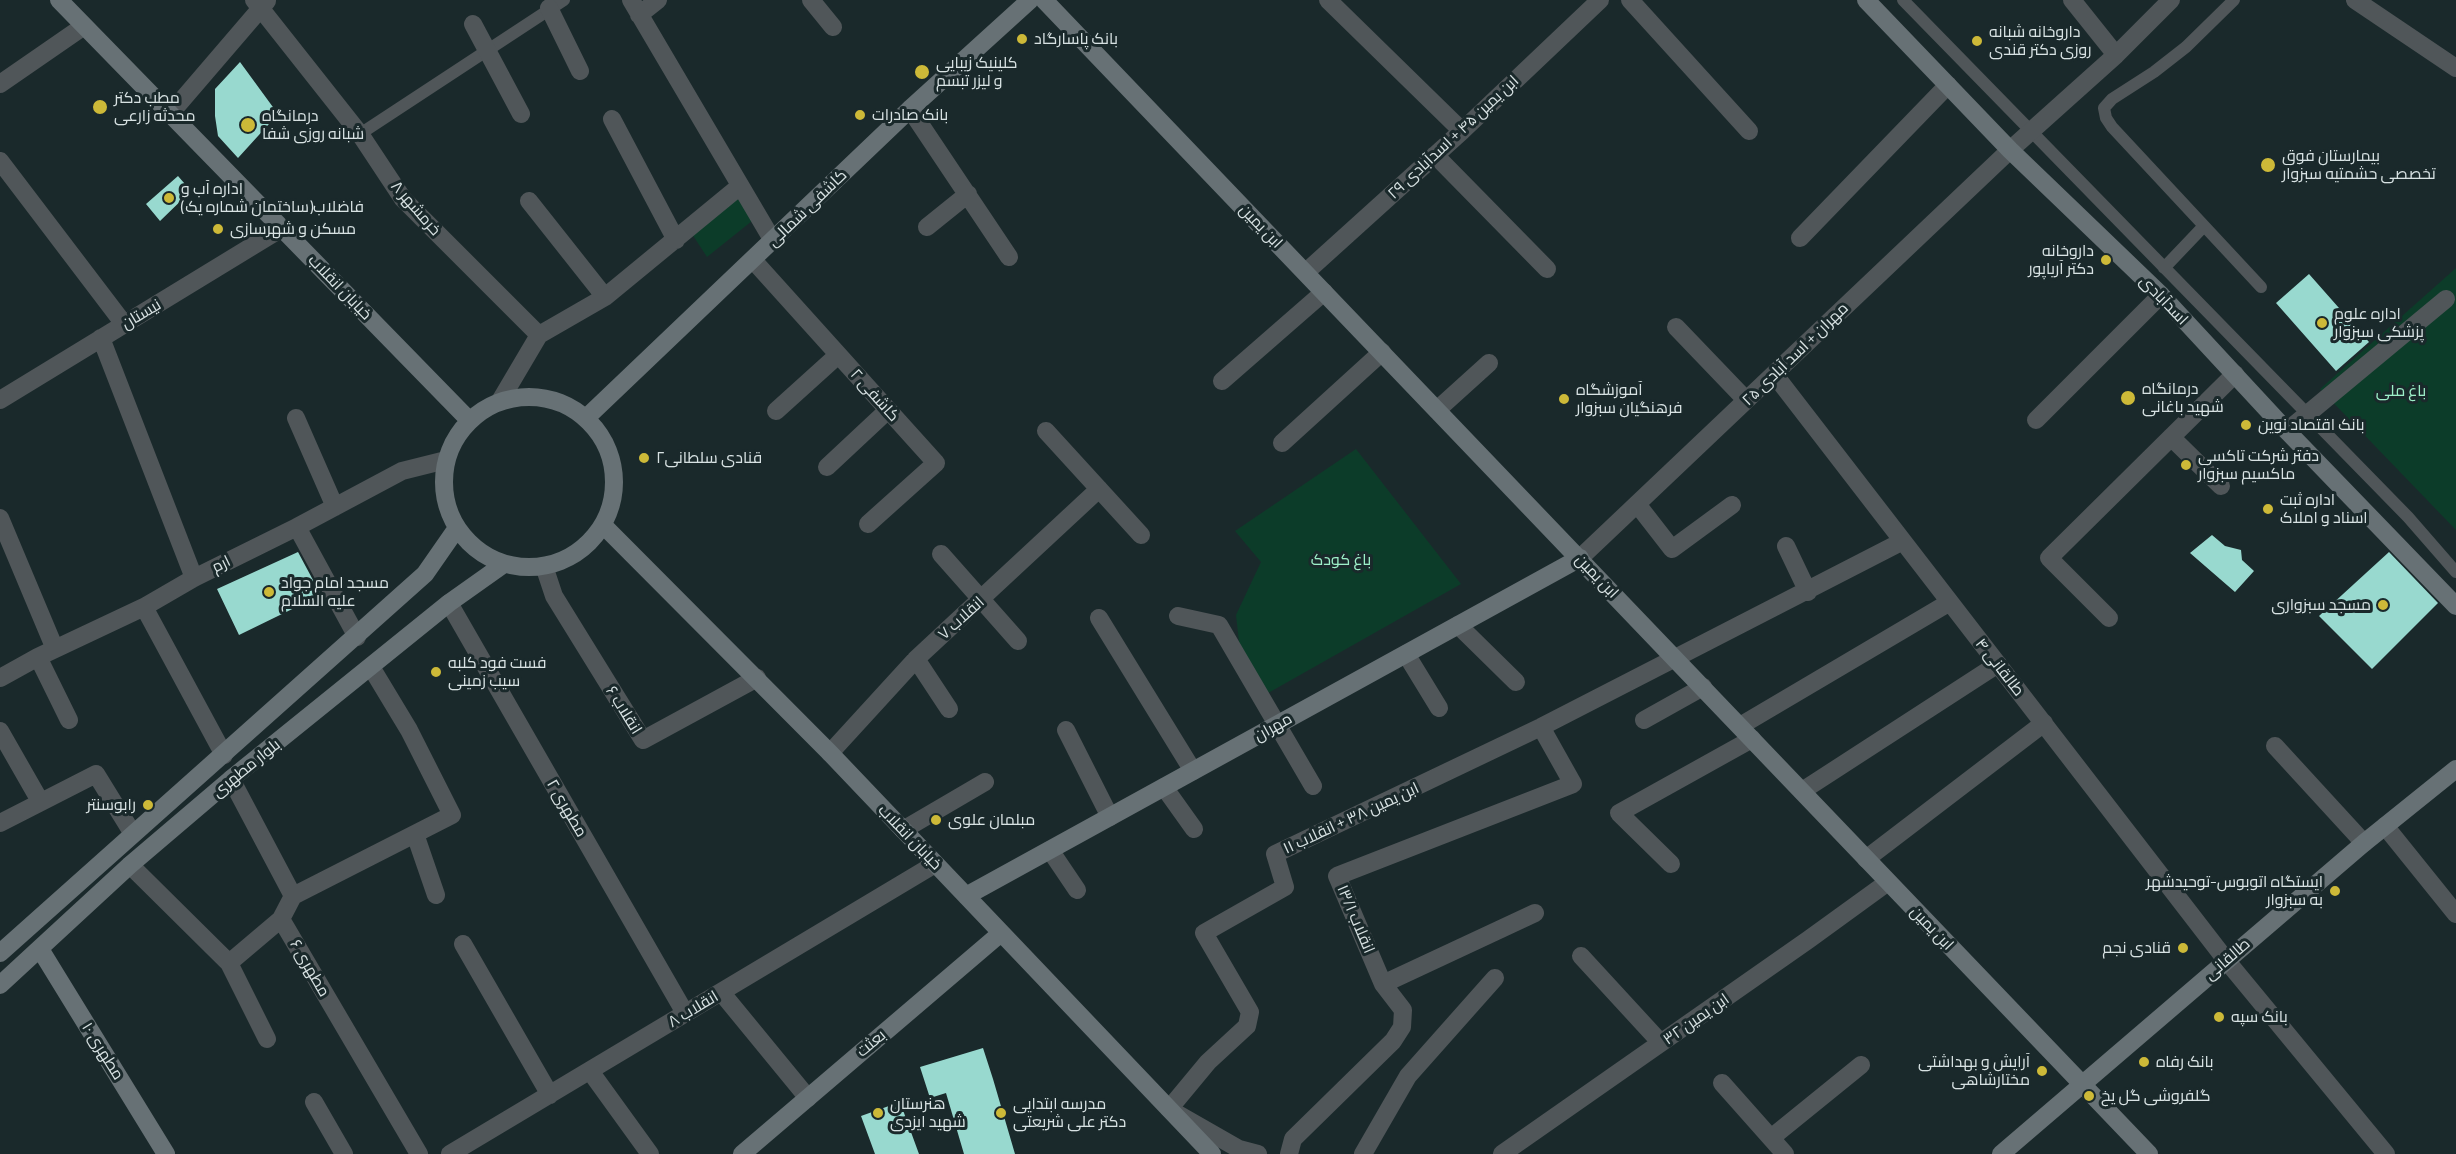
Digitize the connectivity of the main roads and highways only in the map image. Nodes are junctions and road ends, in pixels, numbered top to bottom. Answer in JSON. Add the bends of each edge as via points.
{"nodes":[{"id":1,"x":59,"y":0,"type":"edge"},
{"id":2,"x":1030,"y":0,"type":"edge"},
{"id":3,"x":1044,"y":0,"type":"edge"},
{"id":4,"x":1866,"y":0,"type":"edge"},
{"id":5,"x":586,"y":418,"type":"junction"},
{"id":6,"x":470,"y":420,"type":"junction"},
{"id":7,"x":603,"y":525,"type":"junction"},
{"id":8,"x":457,"y":528,"type":"junction"},
{"id":9,"x":1580,"y":558,"type":"junction"},
{"id":10,"x":504,"y":564,"type":"junction"},
{"id":11,"x":2456,"y":606,"type":"edge"},
{"id":12,"x":2456,"y":769,"type":"edge"},
{"id":13,"x":966,"y":896,"type":"junction"},
{"id":14,"x":1001,"y":933,"type":"junction"},
{"id":15,"x":40,"y":949,"type":"junction"},
{"id":16,"x":0,"y":953,"type":"edge"},
{"id":17,"x":0,"y":985,"type":"edge"},
{"id":18,"x":2082,"y":1086,"type":"junction"},
{"id":19,"x":166,"y":1154,"type":"edge"},
{"id":20,"x":742,"y":1154,"type":"edge"},
{"id":21,"x":1212,"y":1154,"type":"edge"},
{"id":22,"x":2001,"y":1154,"type":"edge"},
{"id":23,"x":2149,"y":1154,"type":"edge"}],
"edges":[{"from":1,"to":6,"type":"main road","name":"خیابان انقلاب"},
{"from":2,"to":5,"type":"main road","name":"کاشفی شمالی"},
{"from":3,"to":9,"type":"main road","name":"ابن یمین"},
{"from":4,"to":11,"type":"main road","name":"اسدآبادی","via":[[2010,150],[2161,295]]},
{"from":5,"to":6,"type":"main road","via":[[567,405],[523,396],[500,401]]},
{"from":5,"to":7,"type":"main road","via":[[601,435],[611,457],[615,480],[612,503]]},
{"from":6,"to":8,"type":"main road","via":[[459,432],[446,460],[447,506]]},
{"from":7,"to":10,"type":"main road","via":[[588,544],[567,559],[544,566]]},
{"from":7,"to":13,"type":"main road","name":"خیابان انقلاب","via":[[757,678]]},
{"from":8,"to":10,"type":"main road","via":[[477,550]]},
{"from":8,"to":16,"type":"main road","name":"بلوار مطهری","via":[[426,574]]},
{"from":9,"to":13,"type":"main road","name":"مهران"},
{"from":9,"to":18,"type":"main road","name":"ابن یمین"},
{"from":10,"to":15,"type":"main road","name":"بلوار مطهری","via":[[449,603],[231,779]]},
{"from":12,"to":18,"type":"main road","name":"طالقانی","via":[[2364,843]]},
{"from":13,"to":14,"type":"main road","name":"خیابان انقلاب"},
{"from":14,"to":20,"type":"main road","name":"بعثت"},
{"from":14,"to":21,"type":"main road","name":"خیابان انقلاب"},
{"from":15,"to":17,"type":"main road","name":"بلوار مطهری"},
{"from":15,"to":19,"type":"main road","name":"مطهری ۱۰"},
{"from":18,"to":22,"type":"main road","name":"طالقانی"},
{"from":18,"to":23,"type":"main road","name":"ابن یمین"}]}
